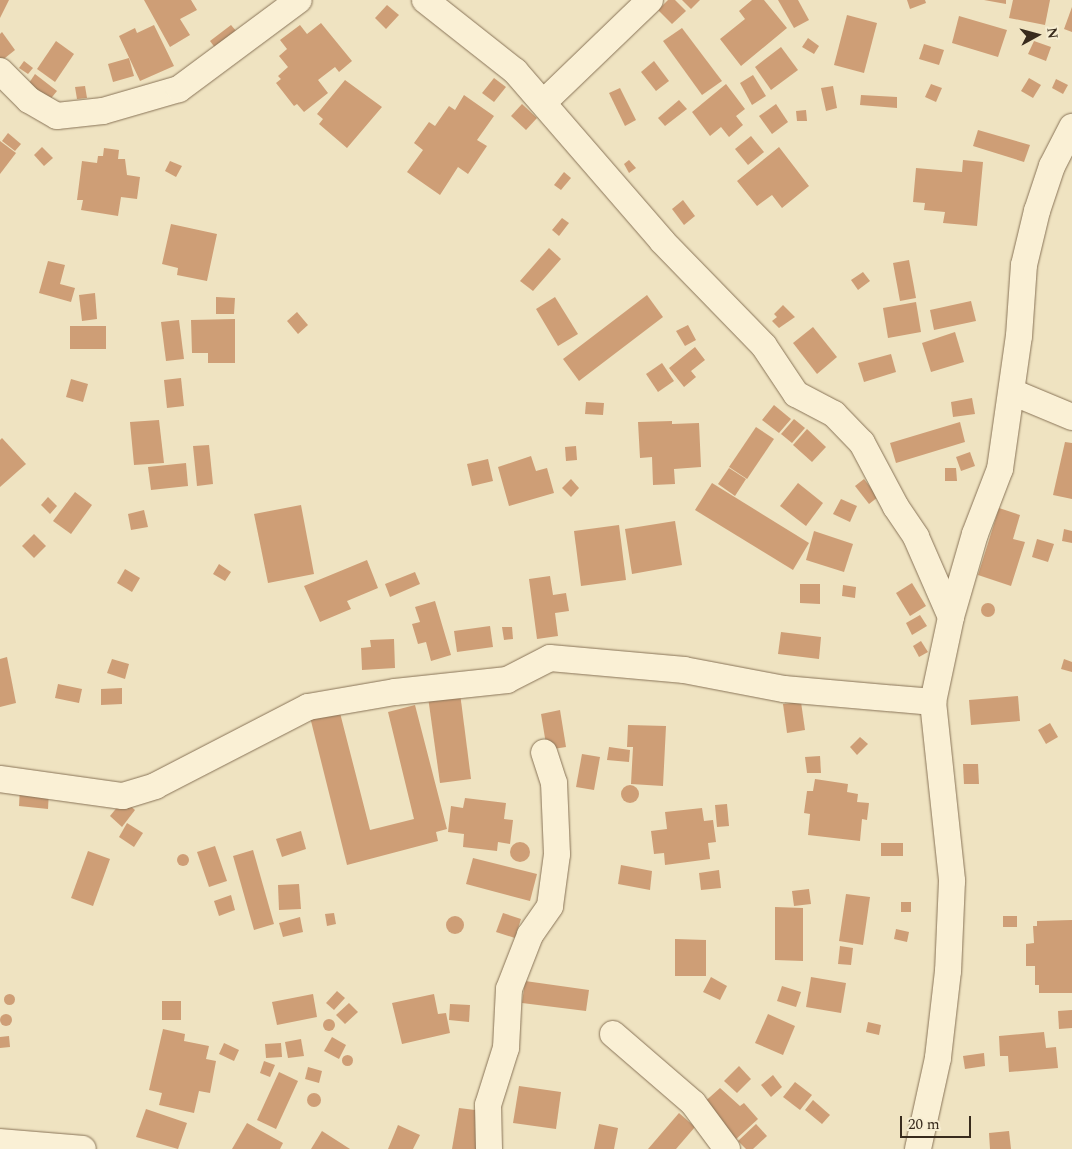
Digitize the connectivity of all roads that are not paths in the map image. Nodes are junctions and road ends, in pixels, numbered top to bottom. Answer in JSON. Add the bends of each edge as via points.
{"nodes":[{"id":1,"x":299,"y":0,"type":"edge"},
{"id":2,"x":425,"y":0,"type":"edge"},
{"id":3,"x":650,"y":0,"type":"edge"},
{"id":4,"x":0,"y":71,"type":"edge"},
{"id":5,"x":544,"y":102,"type":"junction"},
{"id":6,"x":1072,"y":127,"type":"edge"},
{"id":7,"x":1012,"y":392,"type":"junction"},
{"id":8,"x":1072,"y":417,"type":"edge"},
{"id":9,"x":951,"y":617,"type":"junction"},
{"id":10,"x":933,"y":702,"type":"junction"},
{"id":11,"x":544,"y":752,"type":"dead end"},
{"id":12,"x":0,"y":779,"type":"edge"},
{"id":13,"x":613,"y":1034,"type":"dead end"},
{"id":14,"x":0,"y":1142,"type":"edge"},
{"id":15,"x":69,"y":1148,"type":"edge"},
{"id":16,"x":489,"y":1149,"type":"edge"},
{"id":17,"x":727,"y":1149,"type":"edge"},
{"id":18,"x":918,"y":1149,"type":"edge"}],
"edges":[{"from":1,"to":4,"type":"street","via":[[179,88],[103,111],[57,116],[29,100]]},
{"from":2,"to":5,"type":"street","via":[[514,71]]},
{"from":3,"to":5,"type":"street"},
{"from":5,"to":9,"type":"street","via":[[662,241],[764,346],[796,394],[834,414],[862,443],[916,537]]},
{"from":6,"to":7,"type":"street","via":[[1049,175],[1024,265]]},
{"from":7,"to":8,"type":"street"},
{"from":7,"to":9,"type":"street","via":[[1000,469],[975,534]]},
{"from":9,"to":10,"type":"street"},
{"from":10,"to":12,"type":"street","via":[[784,689],[684,670],[550,658],[507,680],[395,692],[308,707],[155,786],[123,796]]},
{"from":10,"to":18,"type":"street","via":[[952,881],[948,971],[938,1058]]},
{"from":11,"to":16,"type":"street","via":[[554,782],[554,872],[550,906],[530,935],[509,990],[506,1048],[488,1105]]},
{"from":13,"to":17,"type":"street","via":[[693,1103]]},
{"from":14,"to":15,"type":"street"}]}
